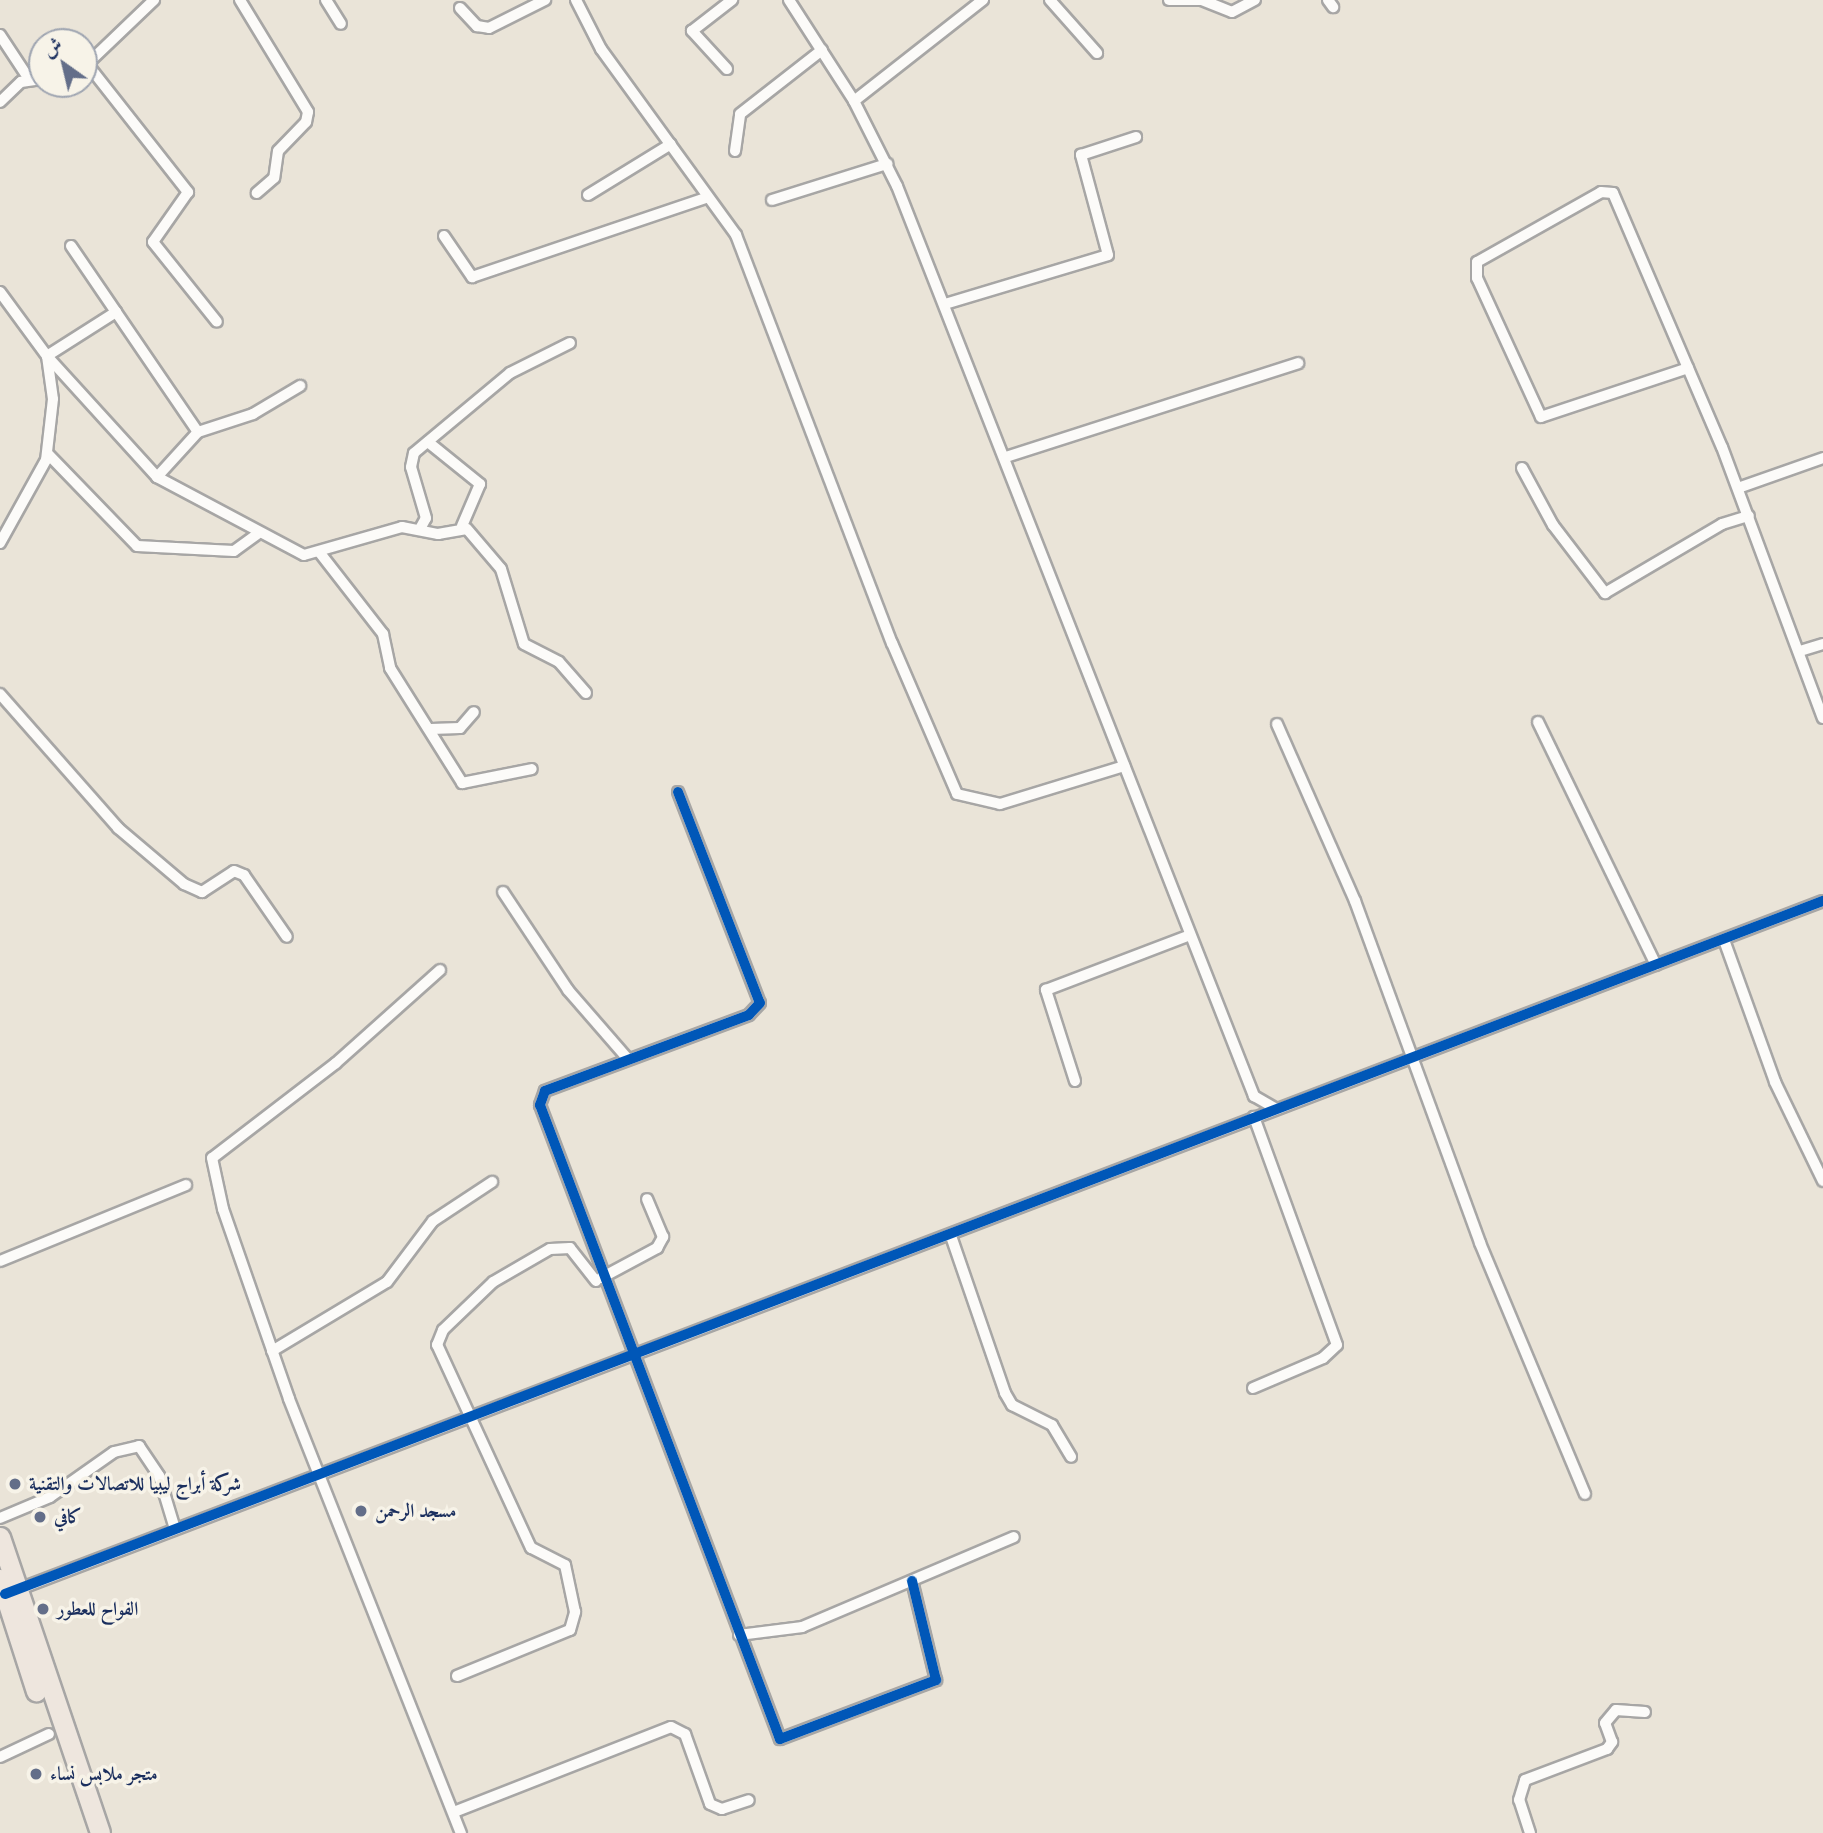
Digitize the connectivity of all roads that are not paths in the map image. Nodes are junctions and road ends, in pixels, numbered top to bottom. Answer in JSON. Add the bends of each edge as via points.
{"nodes":[{"id":1,"x":154,"y":0,"type":"edge"},
{"id":2,"x":240,"y":0,"type":"edge"},
{"id":3,"x":326,"y":0,"type":"edge"},
{"id":4,"x":545,"y":0,"type":"edge"},
{"id":5,"x":576,"y":0,"type":"edge"},
{"id":6,"x":732,"y":0,"type":"edge"},
{"id":7,"x":789,"y":0,"type":"edge"},
{"id":8,"x":984,"y":0,"type":"edge"},
{"id":9,"x":1050,"y":0,"type":"edge"},
{"id":10,"x":1169,"y":0,"type":"edge"},
{"id":11,"x":1201,"y":0,"type":"edge"},
{"id":12,"x":1255,"y":0,"type":"edge"},
{"id":13,"x":460,"y":8,"type":"dead end"},
{"id":14,"x":341,"y":24,"type":"dead end"},
{"id":15,"x":0,"y":35,"type":"edge"},
{"id":16,"x":822,"y":50,"type":"junction"},
{"id":17,"x":1097,"y":53,"type":"dead end"},
{"id":18,"x":98,"y":54,"type":"edge"},
{"id":19,"x":727,"y":69,"type":"dead end"},
{"id":20,"x":28,"y":77,"type":"edge"},
{"id":21,"x":28,"y":80,"type":"edge"},
{"id":22,"x":98,"y":81,"type":"edge"},
{"id":23,"x":0,"y":102,"type":"edge"},
{"id":24,"x":854,"y":102,"type":"junction"},
{"id":25,"x":1136,"y":137,"type":"dead end"},
{"id":26,"x":671,"y":144,"type":"junction"},
{"id":27,"x":735,"y":151,"type":"dead end"},
{"id":28,"x":887,"y":164,"type":"junction"},
{"id":29,"x":257,"y":193,"type":"dead end"},
{"id":30,"x":588,"y":195,"type":"dead end"},
{"id":31,"x":708,"y":197,"type":"junction"},
{"id":32,"x":772,"y":200,"type":"dead end"},
{"id":33,"x":444,"y":236,"type":"dead end"},
{"id":34,"x":71,"y":246,"type":"dead end"},
{"id":35,"x":0,"y":292,"type":"edge"},
{"id":36,"x":945,"y":304,"type":"junction"},
{"id":37,"x":116,"y":312,"type":"junction"},
{"id":38,"x":217,"y":322,"type":"dead end"},
{"id":39,"x":570,"y":343,"type":"dead end"},
{"id":40,"x":47,"y":356,"type":"junction"},
{"id":41,"x":1298,"y":363,"type":"dead end"},
{"id":42,"x":1688,"y":369,"type":"junction"},
{"id":43,"x":300,"y":386,"type":"dead end"},
{"id":44,"x":198,"y":432,"type":"junction"},
{"id":45,"x":428,"y":442,"type":"junction"},
{"id":46,"x":48,"y":454,"type":"junction"},
{"id":47,"x":1006,"y":457,"type":"junction"},
{"id":48,"x":1823,"y":458,"type":"edge"},
{"id":49,"x":1522,"y":468,"type":"dead end"},
{"id":50,"x":157,"y":477,"type":"junction"},
{"id":51,"x":1738,"y":488,"type":"junction"},
{"id":52,"x":1749,"y":516,"type":"junction"},
{"id":53,"x":462,"y":526,"type":"junction"},
{"id":54,"x":421,"y":527,"type":"junction"},
{"id":55,"x":257,"y":534,"type":"junction"},
{"id":56,"x":0,"y":543,"type":"edge"},
{"id":57,"x":320,"y":553,"type":"junction"},
{"id":58,"x":1823,"y":643,"type":"edge"},
{"id":59,"x":1800,"y":652,"type":"junction"},
{"id":60,"x":586,"y":693,"type":"dead end"},
{"id":61,"x":0,"y":694,"type":"edge"},
{"id":62,"x":474,"y":712,"type":"dead end"},
{"id":63,"x":1823,"y":718,"type":"edge"},
{"id":64,"x":1538,"y":722,"type":"dead end"},
{"id":65,"x":1277,"y":724,"type":"dead end"},
{"id":66,"x":431,"y":729,"type":"junction"},
{"id":67,"x":1124,"y":766,"type":"junction"},
{"id":68,"x":532,"y":769,"type":"dead end"},
{"id":69,"x":678,"y":792,"type":"dead end"},
{"id":70,"x":503,"y":892,"type":"dead end"},
{"id":71,"x":1823,"y":901,"type":"edge"},
{"id":72,"x":1190,"y":935,"type":"junction"},
{"id":73,"x":287,"y":937,"type":"dead end"},
{"id":74,"x":1724,"y":940,"type":"junction"},
{"id":75,"x":1657,"y":965,"type":"junction"},
{"id":76,"x":440,"y":970,"type":"dead end"},
{"id":77,"x":1413,"y":1057,"type":"junction"},
{"id":78,"x":628,"y":1059,"type":"junction"},
{"id":79,"x":1075,"y":1081,"type":"dead end"},
{"id":80,"x":1254,"y":1096,"type":"junction"},
{"id":81,"x":1275,"y":1108,"type":"junction"},
{"id":82,"x":1250,"y":1118,"type":"junction"},
{"id":83,"x":1823,"y":1181,"type":"edge"},
{"id":84,"x":492,"y":1182,"type":"dead end"},
{"id":85,"x":186,"y":1185,"type":"dead end"},
{"id":86,"x":647,"y":1199,"type":"dead end"},
{"id":87,"x":951,"y":1236,"type":"junction"},
{"id":88,"x":0,"y":1261,"type":"edge"},
{"id":89,"x":601,"y":1278,"type":"junction"},
{"id":90,"x":272,"y":1351,"type":"junction"},
{"id":91,"x":632,"y":1357,"type":"junction"},
{"id":92,"x":1252,"y":1388,"type":"dead end"},
{"id":93,"x":470,"y":1416,"type":"junction"},
{"id":94,"x":1071,"y":1457,"type":"dead end"},
{"id":95,"x":318,"y":1474,"type":"junction"},
{"id":96,"x":1585,"y":1494,"type":"dead end"},
{"id":97,"x":0,"y":1518,"type":"edge"},
{"id":98,"x":175,"y":1529,"type":"junction"},
{"id":99,"x":0,"y":1537,"type":"edge"},
{"id":100,"x":1014,"y":1537,"type":"dead end"},
{"id":101,"x":912,"y":1581,"type":"junction"},
{"id":102,"x":8,"y":1587,"type":"edge"},
{"id":103,"x":739,"y":1635,"type":"junction"},
{"id":104,"x":457,"y":1676,"type":"dead end"},
{"id":105,"x":1645,"y":1712,"type":"dead end"},
{"id":106,"x":49,"y":1734,"type":"junction"},
{"id":107,"x":0,"y":1758,"type":"edge"},
{"id":108,"x":749,"y":1800,"type":"dead end"},
{"id":109,"x":454,"y":1812,"type":"junction"},
{"id":110,"x":87,"y":1833,"type":"edge"},
{"id":111,"x":100,"y":1833,"type":"edge"},
{"id":112,"x":461,"y":1833,"type":"edge"},
{"id":113,"x":1530,"y":1833,"type":"edge"}],
"edges":[{"from":1,"to":18,"type":"street"},
{"from":2,"to":29,"type":"street","via":[[308,112],[306,122],[278,151],[274,178]]},
{"from":3,"to":14,"type":"street"},
{"from":4,"to":13,"type":"street","via":[[489,28],[477,26]]},
{"from":5,"to":26,"type":"street","via":[[601,49]]},
{"from":6,"to":19,"type":"street","via":[[692,31]]},
{"from":7,"to":16,"type":"street"},
{"from":8,"to":24,"type":"street"},
{"from":9,"to":17,"type":"street"},
{"from":10,"to":11,"type":"street"},
{"from":11,"to":12,"type":"street","via":[[1232,12]]},
{"from":15,"to":20,"type":"street"},
{"from":16,"to":24,"type":"street"},
{"from":16,"to":27,"type":"street","via":[[740,114]]},
{"from":21,"to":23,"type":"street"},
{"from":22,"to":38,"type":"street","via":[[188,192],[153,242]]},
{"from":24,"to":28,"type":"street"},
{"from":25,"to":36,"type":"street","via":[[1081,155],[1108,255]]},
{"from":26,"to":30,"type":"street"},
{"from":26,"to":31,"type":"street"},
{"from":28,"to":32,"type":"street"},
{"from":28,"to":36,"type":"street"},
{"from":31,"to":33,"type":"street","via":[[472,277]]},
{"from":31,"to":67,"type":"street","via":[[744,254],[891,643],[957,794],[1000,804]]},
{"from":34,"to":37,"type":"street"},
{"from":35,"to":40,"type":"street"},
{"from":36,"to":47,"type":"street"},
{"from":37,"to":40,"type":"street"},
{"from":37,"to":44,"type":"street"},
{"from":39,"to":45,"type":"street","via":[[510,373]]},
{"from":40,"to":46,"type":"street","via":[[54,399]]},
{"from":40,"to":50,"type":"street"},
{"from":41,"to":47,"type":"street"},
{"from":42,"to":42,"type":"street","via":[[1618,199],[1608,190],[1477,262],[1477,278],[1541,417]]},
{"from":42,"to":51,"type":"street"},
{"from":43,"to":44,"type":"street","via":[[253,414]]},
{"from":44,"to":50,"type":"street"},
{"from":45,"to":53,"type":"street","via":[[480,484]]},
{"from":45,"to":54,"type":"street","via":[[411,460],[425,510]]},
{"from":46,"to":55,"type":"street","via":[[64,463],[137,546],[234,551]]},
{"from":46,"to":56,"type":"street"},
{"from":47,"to":67,"type":"street"},
{"from":48,"to":51,"type":"street"},
{"from":49,"to":52,"type":"street","via":[[1553,525],[1605,593],[1722,524]]},
{"from":50,"to":55,"type":"street"},
{"from":51,"to":52,"type":"street"},
{"from":52,"to":59,"type":"street"},
{"from":53,"to":54,"type":"street","via":[[438,534]]},
{"from":53,"to":60,"type":"street","via":[[501,569],[524,644],[559,663]]},
{"from":54,"to":57,"type":"street","via":[[391,529]]},
{"from":55,"to":57,"type":"street","via":[[292,552]]},
{"from":57,"to":66,"type":"street","via":[[383,634],[390,668]]},
{"from":58,"to":59,"type":"street"},
{"from":59,"to":63,"type":"street"},
{"from":61,"to":73,"type":"street","via":[[118,828],[184,884],[202,892],[234,871],[244,875]]},
{"from":62,"to":66,"type":"street","via":[[460,728]]},
{"from":64,"to":75,"type":"street"},
{"from":65,"to":77,"type":"street","via":[[1355,901]]},
{"from":66,"to":68,"type":"street","via":[[462,783]]},
{"from":67,"to":72,"type":"street"},
{"from":69,"to":78,"type":"street","via":[[760,1003],[749,1015]]},
{"from":70,"to":78,"type":"street","via":[[560,979]]},
{"from":71,"to":74,"type":"street"},
{"from":72,"to":79,"type":"street","via":[[1046,990]]},
{"from":72,"to":80,"type":"street"},
{"from":74,"to":75,"type":"street"},
{"from":74,"to":83,"type":"street","via":[[1775,1082]]},
{"from":75,"to":77,"type":"street"},
{"from":76,"to":90,"type":"street","via":[[337,1063],[212,1158],[223,1209]]},
{"from":77,"to":81,"type":"street"},
{"from":77,"to":96,"type":"street","via":[[1480,1243]]},
{"from":78,"to":89,"type":"street","via":[[538,1098]]},
{"from":80,"to":81,"type":"street"},
{"from":80,"to":82,"type":"street"},
{"from":81,"to":82,"type":"street"},
{"from":82,"to":87,"type":"street"},
{"from":82,"to":92,"type":"street","via":[[1337,1345],[1323,1358]]},
{"from":84,"to":90,"type":"street","via":[[433,1221],[387,1282]]},
{"from":85,"to":88,"type":"street"},
{"from":86,"to":89,"type":"street","via":[[662,1224],[657,1248]]},
{"from":87,"to":91,"type":"street"},
{"from":87,"to":94,"type":"street","via":[[1005,1393],[1012,1405],[1052,1426]]},
{"from":89,"to":91,"type":"street"},
{"from":90,"to":95,"type":"street"},
{"from":91,"to":93,"type":"street"},
{"from":91,"to":93,"type":"street","via":[[590,1267],[570,1248],[550,1249],[513,1267],[443,1330],[437,1345],[448,1379]]},
{"from":91,"to":103,"type":"street"},
{"from":93,"to":95,"type":"street"},
{"from":93,"to":104,"type":"street","via":[[531,1548],[565,1565],[576,1622],[558,1636]]},
{"from":95,"to":98,"type":"street"},
{"from":95,"to":109,"type":"street"},
{"from":97,"to":98,"type":"street","via":[[50,1497],[114,1452],[139,1446],[159,1476]]},
{"from":98,"to":102,"type":"street"},
{"from":99,"to":102,"type":"highway"},
{"from":100,"to":101,"type":"street"},
{"from":101,"to":103,"type":"street","via":[[781,1634]]},
{"from":101,"to":103,"type":"street","via":[[936,1681],[791,1739],[777,1735]]},
{"from":102,"to":106,"type":"highway"},
{"from":102,"to":111,"type":"highway"},
{"from":105,"to":113,"type":"street","via":[[1616,1710],[1605,1723],[1612,1742],[1607,1749],[1525,1780],[1519,1800]]},
{"from":106,"to":107,"type":"street"},
{"from":106,"to":110,"type":"highway"},
{"from":108,"to":109,"type":"street","via":[[722,1809],[710,1804],[685,1734],[671,1727]]},
{"from":109,"to":112,"type":"street"}]}
